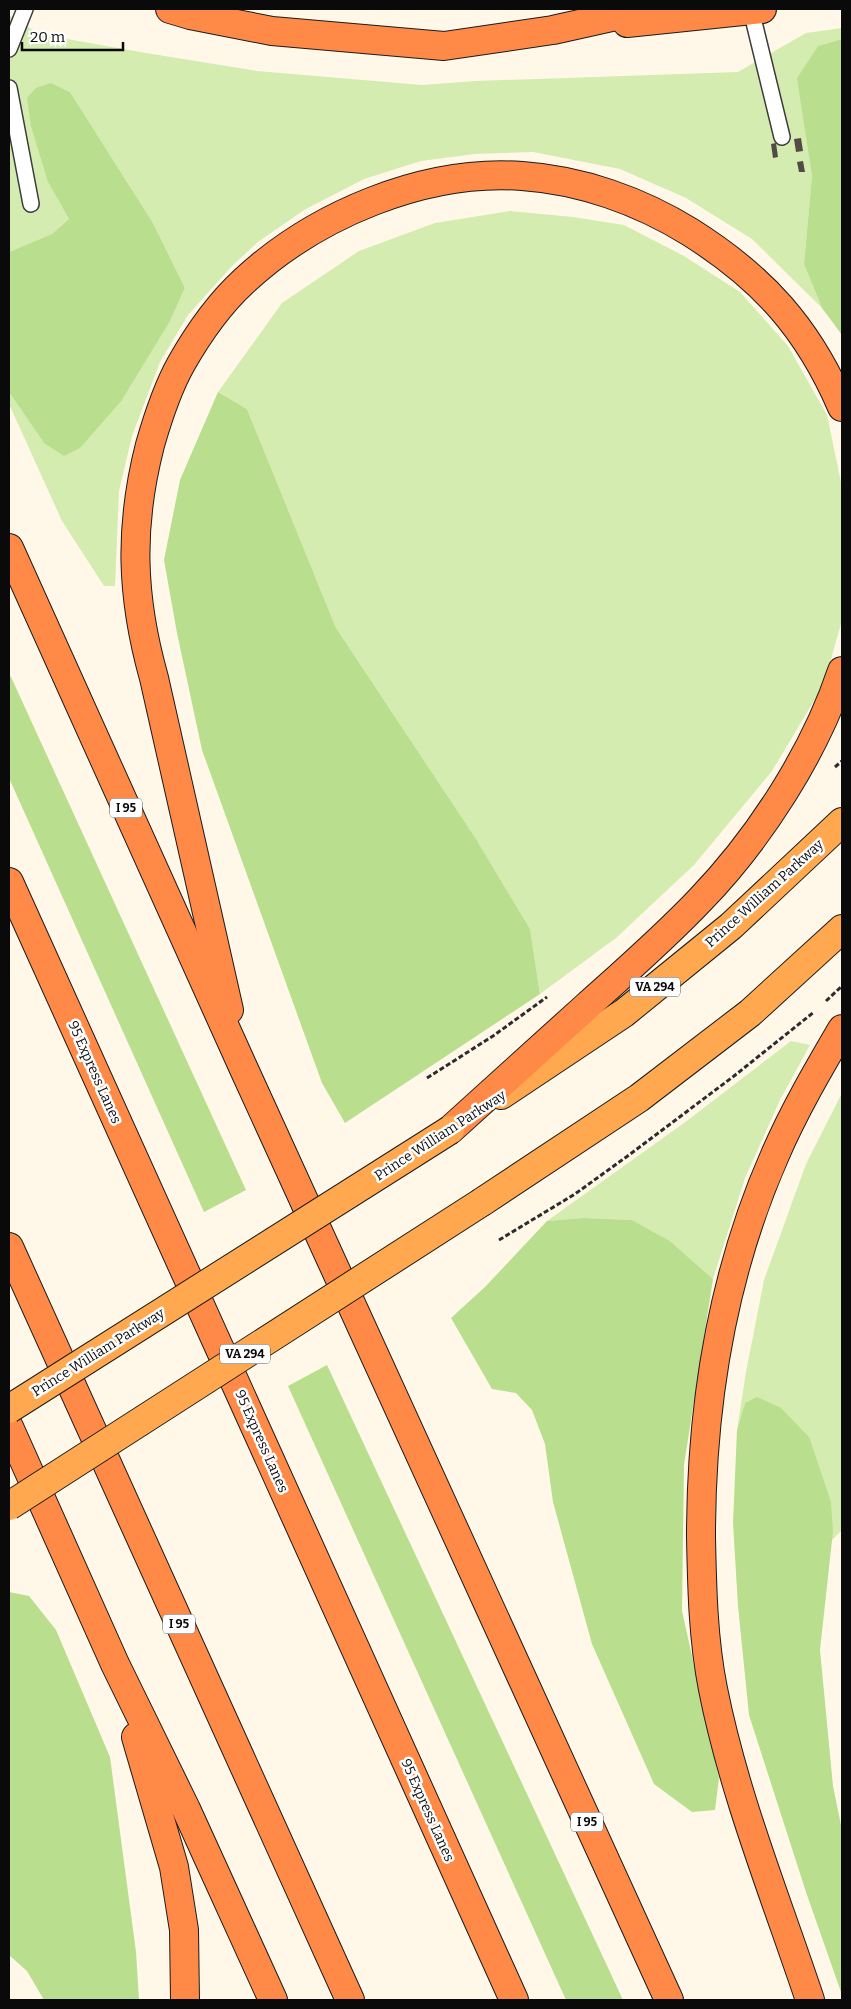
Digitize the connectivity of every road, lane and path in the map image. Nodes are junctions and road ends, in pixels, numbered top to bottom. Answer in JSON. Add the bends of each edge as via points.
{"nodes":[{"id":1,"x":26,"y":9,"type":"edge"},
{"id":2,"x":170,"y":9,"type":"edge"},
{"id":3,"x":648,"y":9,"type":"edge"},
{"id":4,"x":757,"y":9,"type":"edge"},
{"id":5,"x":553,"y":30,"type":"junction"},
{"id":6,"x":9,"y":49,"type":"edge"},
{"id":7,"x":9,"y":88,"type":"edge"},
{"id":8,"x":782,"y":137,"type":"dead end"},
{"id":9,"x":31,"y":204,"type":"dead end"},
{"id":10,"x":842,"y":407,"type":"edge"},
{"id":11,"x":9,"y":548,"type":"edge"},
{"id":12,"x":842,"y":670,"type":"edge"},
{"id":13,"x":842,"y":822,"type":"edge"},
{"id":14,"x":9,"y":882,"type":"edge"},
{"id":15,"x":842,"y":929,"type":"edge"},
{"id":16,"x":842,"y":986,"type":"edge"},
{"id":17,"x":823,"y":1004,"type":"dead end"},
{"id":18,"x":816,"y":1009,"type":"dead end"},
{"id":19,"x":842,"y":1029,"type":"edge"},
{"id":20,"x":243,"y":1067,"type":"junction"},
{"id":21,"x":450,"y":1130,"type":"junction"},
{"id":22,"x":499,"y":1240,"type":"dead end"},
{"id":23,"x":9,"y":1247,"type":"edge"},
{"id":24,"x":9,"y":1409,"type":"edge"},
{"id":25,"x":9,"y":1427,"type":"edge"},
{"id":26,"x":9,"y":1506,"type":"edge"},
{"id":27,"x":115,"y":1664,"type":"junction"},
{"id":28,"x":185,"y":2000,"type":"edge"},
{"id":29,"x":273,"y":2000,"type":"edge"},
{"id":30,"x":350,"y":2000,"type":"edge"},
{"id":31,"x":514,"y":2000,"type":"edge"},
{"id":32,"x":669,"y":2000,"type":"edge"},
{"id":33,"x":810,"y":2000,"type":"edge"}],
"edges":[{"from":1,"to":6,"type":"lane"},
{"from":2,"to":5,"type":"highway","via":[[272,31],[444,46]]},
{"from":3,"to":5,"type":"highway"},
{"from":4,"to":5,"type":"highway"},
{"from":4,"to":8,"type":"lane"},
{"from":7,"to":9,"type":"lane"},
{"from":10,"to":20,"type":"highway","via":[[827,372],[799,327],[763,286],[719,250],[670,220],[617,196],[562,180],[520,175],[457,178],[406,189],[356,207],[292,242],[243,282],[208,321],[180,365],[159,413],[142,476],[134,532],[136,589],[145,645]]},
{"from":11,"to":20,"type":"highway","number":"I 95"},
{"from":12,"to":21,"type":"highway","via":[[806,755],[774,807],[702,898],[663,938]]},
{"from":13,"to":21,"type":"highway","name":"Prince William Parkway","number":"VA 294","via":[[731,926],[624,1013]]},
{"from":14,"to":31,"type":"highway","name":"95 Express Lanes"},
{"from":15,"to":26,"type":"highway","number":"VA 294","bridge":true,"via":[[750,1013],[639,1098]]},
{"from":16,"to":17,"type":"path"},
{"from":18,"to":22,"type":"path","via":[[629,1155],[575,1194]]},
{"from":19,"to":33,"type":"highway","via":[[811,1081],[775,1156],[740,1249],[720,1330],[708,1403],[701,1496],[702,1592],[713,1688],[736,1782]]},
{"from":20,"to":32,"type":"highway","number":"I 95"},
{"from":21,"to":24,"type":"highway","name":"Prince William Parkway","number":"VA 294","bridge":true},
{"from":23,"to":30,"type":"highway","number":"I 95"},
{"from":25,"to":27,"type":"highway"},
{"from":27,"to":28,"type":"highway","via":[[174,1867],[184,1930]]},
{"from":27,"to":29,"type":"highway","via":[[186,1809]]}]}
